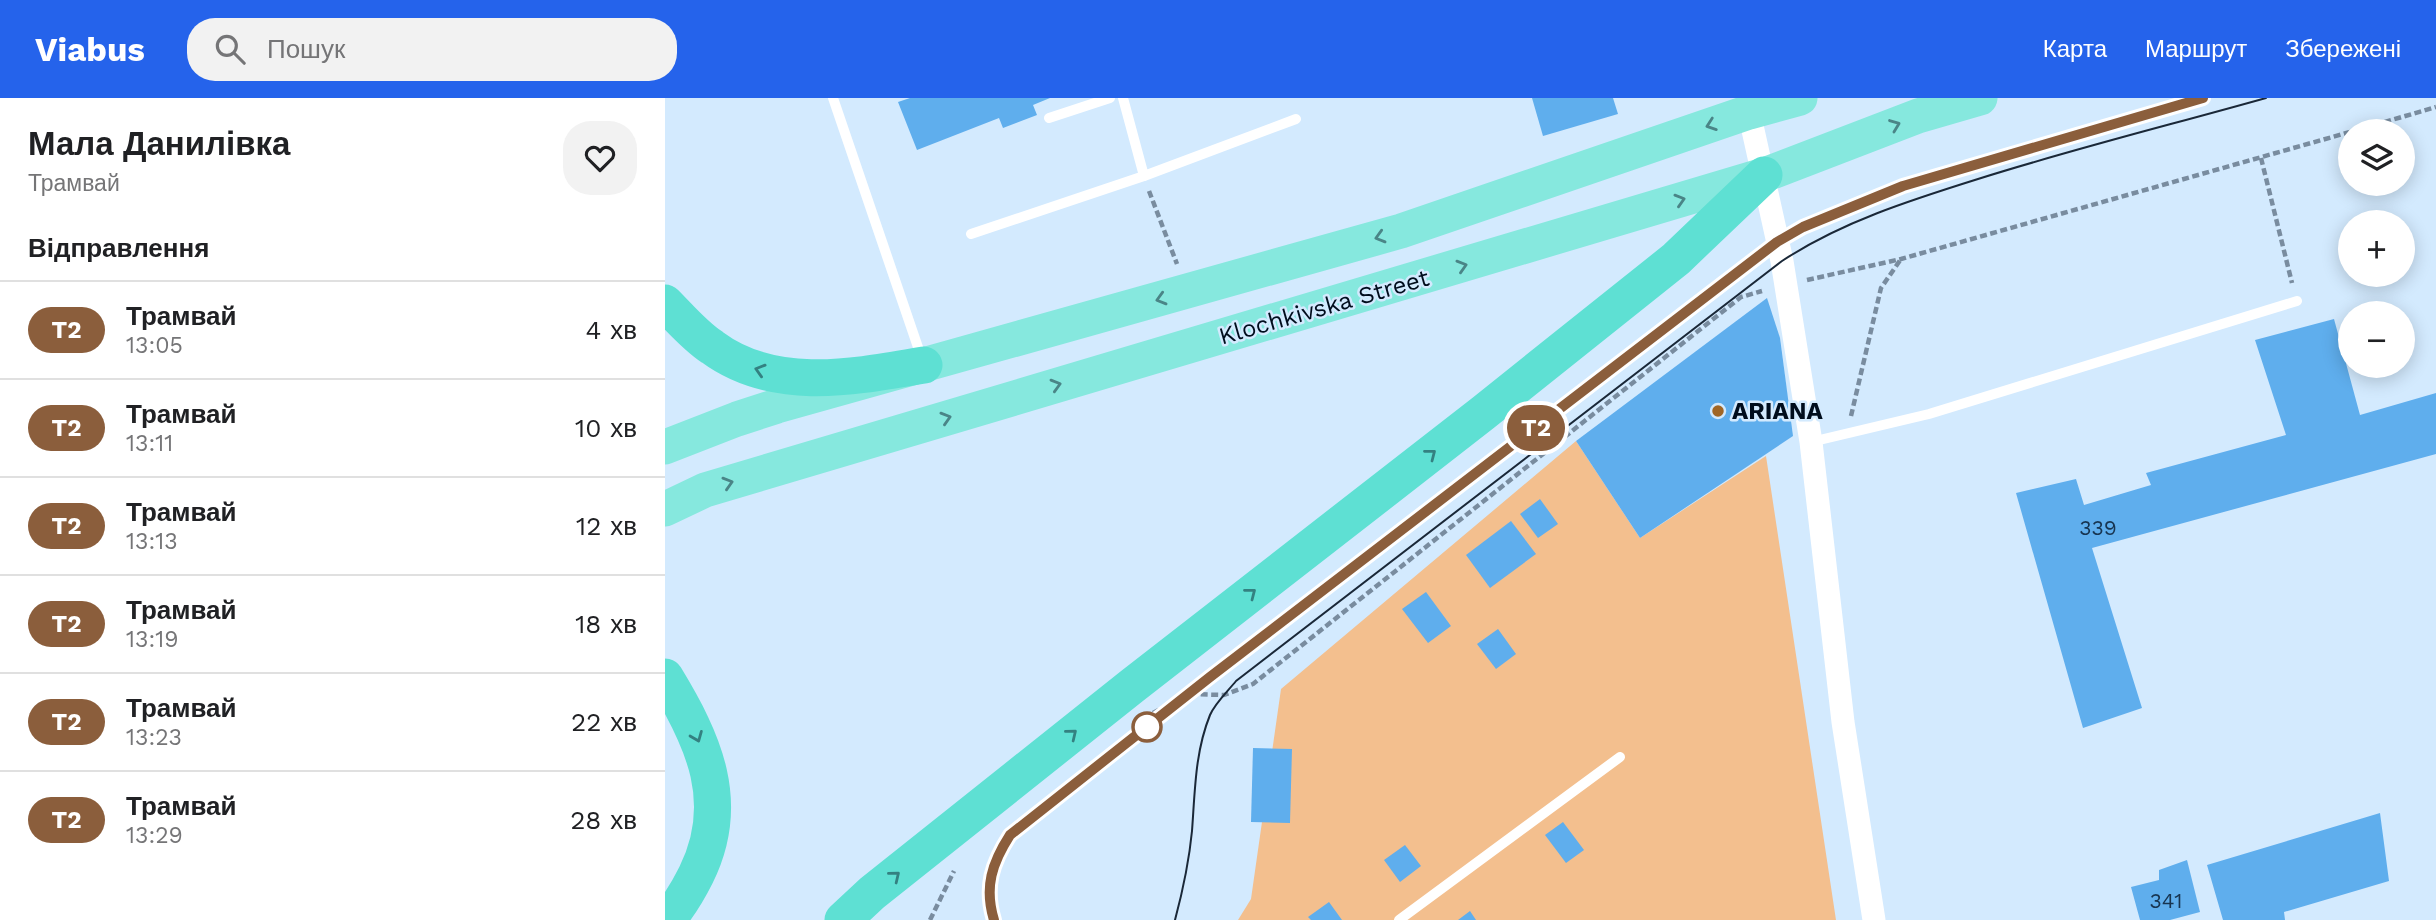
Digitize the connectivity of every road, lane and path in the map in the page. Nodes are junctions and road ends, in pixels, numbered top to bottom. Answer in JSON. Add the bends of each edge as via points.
{"nodes":[{"id":1,"x":833,"y":98,"type":"edge"},
{"id":2,"x":1110,"y":98,"type":"edge"},
{"id":3,"x":1123,"y":98,"type":"edge"},
{"id":4,"x":1800,"y":98,"type":"edge"},
{"id":5,"x":1980,"y":98,"type":"edge"},
{"id":6,"x":2436,"y":107,"type":"edge"},
{"id":7,"x":1746,"y":109,"type":"junction"},
{"id":8,"x":1049,"y":118,"type":"dead end"},
{"id":9,"x":1296,"y":118,"type":"dead end"},
{"id":10,"x":2396,"y":119,"type":"edge"},
{"id":11,"x":2338,"y":136,"type":"edge"},
{"id":12,"x":2262,"y":158,"type":"junction"},
{"id":13,"x":1764,"y":175,"type":"junction"},
{"id":14,"x":1144,"y":176,"type":"junction"},
{"id":15,"x":971,"y":234,"type":"dead end"},
{"id":16,"x":1901,"y":259,"type":"junction"},
{"id":17,"x":1786,"y":285,"type":"junction"},
{"id":18,"x":2293,"y":285,"type":"dead end"},
{"id":19,"x":1187,"y":292,"type":"junction"},
{"id":20,"x":2297,"y":301,"type":"dead end"},
{"id":21,"x":665,"y":303,"type":"edge"},
{"id":22,"x":924,"y":365,"type":"junction"},
{"id":23,"x":1846,"y":433,"type":"junction"},
{"id":24,"x":1811,"y":442,"type":"junction"},
{"id":25,"x":665,"y":447,"type":"edge"},
{"id":26,"x":665,"y":509,"type":"edge"},
{"id":27,"x":665,"y":677,"type":"edge"},
{"id":28,"x":1188,"y":694,"type":"dead end"},
{"id":29,"x":1620,"y":757,"type":"dead end"},
{"id":30,"x":954,"y":870,"type":"dead end"},
{"id":31,"x":667,"y":920,"type":"edge"},
{"id":32,"x":843,"y":920,"type":"edge"},
{"id":33,"x":930,"y":920,"type":"edge"},
{"id":34,"x":1399,"y":920,"type":"edge"},
{"id":35,"x":1874,"y":920,"type":"edge"}],
"edges":[{"from":1,"to":22,"type":"lane"},
{"from":2,"to":8,"type":"lane"},
{"from":3,"to":14,"type":"lane"},
{"from":4,"to":7,"type":"main road"},
{"from":13,"to":5,"type":"main road","name":"Klochkivska Street","one_way":true,"via":[[1918,116]]},
{"from":6,"to":10,"type":"path"},
{"from":7,"to":13,"type":"street"},
{"from":7,"to":19,"type":"main road","one_way":true,"via":[[1401,231]]},
{"from":9,"to":14,"type":"lane"},
{"from":11,"to":12,"type":"path"},
{"from":12,"to":16,"type":"path"},
{"from":12,"to":18,"type":"path"},
{"from":13,"to":17,"type":"street"},
{"from":26,"to":13,"type":"main road","name":"Klochkivska Street","one_way":true,"via":[[705,490]]},
{"from":32,"to":13,"type":"highway","one_way":true,"via":[[1676,259]]},
{"from":14,"to":15,"type":"lane"},
{"from":14,"to":19,"type":"path"},
{"from":16,"to":17,"type":"path"},
{"from":16,"to":23,"type":"path","via":[[1881,288]]},
{"from":17,"to":24,"type":"street"},
{"from":17,"to":28,"type":"path","via":[[1741,297],[1253,684],[1224,695]]},
{"from":19,"to":22,"type":"main road","one_way":true},
{"from":20,"to":23,"type":"lane","via":[[1929,414]]},
{"from":22,"to":21,"type":"highway","one_way":true,"via":[[814,378],[768,373],[712,347]]},
{"from":22,"to":25,"type":"main road","via":[[757,412]]},
{"from":23,"to":24,"type":"lane"},
{"from":24,"to":35,"type":"street","via":[[1843,722]]},
{"from":27,"to":31,"type":"highway","one_way":true,"via":[[707,764],[714,815],[699,868]]},
{"from":29,"to":34,"type":"lane"},
{"from":30,"to":33,"type":"path"}]}
